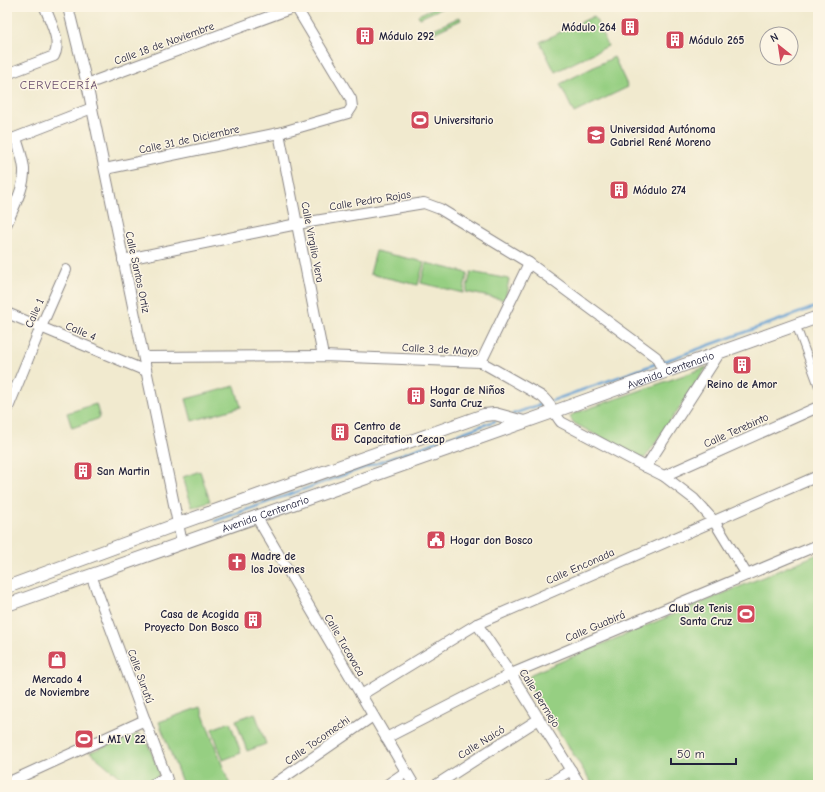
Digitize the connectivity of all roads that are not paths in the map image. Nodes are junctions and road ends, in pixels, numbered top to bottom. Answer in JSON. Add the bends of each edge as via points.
{"nodes":[{"id":1,"x":45,"y":7,"type":"edge"},
{"id":2,"x":70,"y":7,"type":"edge"},
{"id":3,"x":295,"y":7,"type":"edge"},
{"id":4,"x":7,"y":74,"type":"edge"},
{"id":5,"x":87,"y":84,"type":"junction"},
{"id":6,"x":92,"y":108,"type":"junction"},
{"id":7,"x":279,"y":134,"type":"junction"},
{"id":8,"x":12,"y":140,"type":"edge"},
{"id":9,"x":105,"y":169,"type":"junction"},
{"id":10,"x":7,"y":223,"type":"edge"},
{"id":11,"x":297,"y":224,"type":"junction"},
{"id":12,"x":123,"y":260,"type":"junction"},
{"id":13,"x":529,"y":264,"type":"junction"},
{"id":14,"x":66,"y":270,"type":"dead end"},
{"id":15,"x":7,"y":313,"type":"edge"},
{"id":16,"x":818,"y":317,"type":"edge"},
{"id":17,"x":796,"y":325,"type":"junction"},
{"id":18,"x":41,"y":327,"type":"junction"},
{"id":19,"x":720,"y":352,"type":"junction"},
{"id":20,"x":324,"y":356,"type":"junction"},
{"id":21,"x":144,"y":357,"type":"junction"},
{"id":22,"x":481,"y":362,"type":"junction"},
{"id":23,"x":660,"y":365,"type":"junction"},
{"id":24,"x":146,"y":371,"type":"junction"},
{"id":25,"x":818,"y":385,"type":"edge"},
{"id":26,"x":550,"y":406,"type":"junction"},
{"id":27,"x":818,"y":407,"type":"edge"},
{"id":28,"x":7,"y":410,"type":"edge"},
{"id":29,"x":524,"y":422,"type":"junction"},
{"id":30,"x":646,"y":467,"type":"junction"},
{"id":31,"x":664,"y":476,"type":"junction"},
{"id":32,"x":818,"y":476,"type":"edge"},
{"id":33,"x":256,"y":516,"type":"junction"},
{"id":34,"x":714,"y":521,"type":"junction"},
{"id":35,"x":178,"y":524,"type":"junction"},
{"id":36,"x":182,"y":543,"type":"junction"},
{"id":37,"x":818,"y":545,"type":"edge"},
{"id":38,"x":91,"y":575,"type":"junction"},
{"id":39,"x":747,"y":575,"type":"junction"},
{"id":40,"x":7,"y":587,"type":"edge"},
{"id":41,"x":7,"y":605,"type":"edge"},
{"id":42,"x":477,"y":624,"type":"junction"},
{"id":43,"x":511,"y":674,"type":"junction"},
{"id":44,"x":361,"y":694,"type":"junction"},
{"id":45,"x":374,"y":716,"type":"junction"},
{"id":46,"x":539,"y":719,"type":"junction"},
{"id":47,"x":145,"y":720,"type":"junction"},
{"id":48,"x":386,"y":738,"type":"junction"},
{"id":49,"x":571,"y":770,"type":"junction"},
{"id":50,"x":406,"y":772,"type":"junction"},
{"id":51,"x":167,"y":781,"type":"edge"},
{"id":52,"x":7,"y":784,"type":"edge"},
{"id":53,"x":152,"y":785,"type":"edge"},
{"id":54,"x":273,"y":785,"type":"edge"},
{"id":55,"x":388,"y":785,"type":"edge"},
{"id":56,"x":414,"y":785,"type":"edge"},
{"id":57,"x":436,"y":785,"type":"edge"},
{"id":58,"x":547,"y":785,"type":"edge"},
{"id":59,"x":580,"y":785,"type":"edge"}],
"edges":[{"from":1,"to":4,"type":"street","via":[[58,42],[58,50],[54,56]]},
{"from":2,"to":5,"type":"street","name":"Calle Santos Ortiz"},
{"from":3,"to":5,"type":"street","name":"Calle 18 de Noviembre"},
{"from":3,"to":7,"type":"street","name":"Calle 31 de Diciembre","via":[[352,99],[352,107],[348,113]]},
{"from":5,"to":6,"type":"street","name":"Calle Santos Ortiz"},
{"from":6,"to":8,"type":"street"},
{"from":6,"to":9,"type":"street","name":"Calle Santos Ortiz"},
{"from":7,"to":9,"type":"street","name":"Calle 31 de Diciembre"},
{"from":7,"to":11,"type":"street","name":"Calle Virgilio Vera"},
{"from":8,"to":10,"type":"street","via":[[23,160],[24,170],[23,182]]},
{"from":9,"to":12,"type":"street","name":"Calle Santos Ortiz"},
{"from":11,"to":12,"type":"street","name":"Calle Pedro Rojas"},
{"from":11,"to":13,"type":"street","name":"Calle Pedro Rojas","via":[[424,203],[440,209]]},
{"from":11,"to":20,"type":"street","name":"Calle Virgilio Vera"},
{"from":12,"to":21,"type":"street","name":"Calle Santos Ortiz"},
{"from":13,"to":22,"type":"street"},
{"from":13,"to":23,"type":"street","name":"Calle Pedro Rojas"},
{"from":14,"to":18,"type":"street","name":"Calle 1"},
{"from":15,"to":18,"type":"street","name":"Calle 4"},
{"from":16,"to":17,"type":"street","name":"Avenida Centenario"},
{"from":17,"to":19,"type":"street","name":"Avenida Centenario"},
{"from":17,"to":25,"type":"street"},
{"from":18,"to":24,"type":"street","name":"Calle 4"},
{"from":18,"to":28,"type":"street","name":"Calle 1"},
{"from":19,"to":23,"type":"street","name":"Avenida Centenario"},
{"from":19,"to":30,"type":"street"},
{"from":20,"to":21,"type":"street","name":"Calle 3 de Mayo"},
{"from":20,"to":22,"type":"street","name":"Calle 3 de Mayo"},
{"from":21,"to":24,"type":"street","name":"Calle Santos Ortiz"},
{"from":22,"to":26,"type":"street","name":"Calle 3 de Mayo","via":[[541,396]]},
{"from":23,"to":26,"type":"street","name":"Avenida Centenario"},
{"from":24,"to":35,"type":"street","name":"Calle Santos Ortiz"},
{"from":26,"to":29,"type":"street","name":"Avenida Centenario"},
{"from":26,"to":30,"type":"street","name":"Calle 3 de Mayo","via":[[561,422]]},
{"from":27,"to":31,"type":"street","name":"Calle Terebinto"},
{"from":29,"to":33,"type":"street","name":"Avenida Centenario"},
{"from":29,"to":35,"type":"street","name":"Avenida Centenario","via":[[495,414],[484,415]]},
{"from":30,"to":31,"type":"street","name":"Calle 3 de Mayo"},
{"from":31,"to":34,"type":"street","name":"Calle 3 de Mayo","via":[[694,499]]},
{"from":32,"to":34,"type":"street","name":"Calle Enconada"},
{"from":33,"to":36,"type":"street","name":"Avenida Centenario"},
{"from":33,"to":44,"type":"street","name":"Calle Tucavaca"},
{"from":34,"to":39,"type":"street","name":"Calle 3 de Mayo"},
{"from":34,"to":42,"type":"street","name":"Calle Enconada"},
{"from":35,"to":36,"type":"street","name":"Calle Santos Ortiz"},
{"from":35,"to":40,"type":"street","name":"Avenida Centenario"},
{"from":36,"to":38,"type":"street","name":"Avenida Centenario"},
{"from":37,"to":39,"type":"street","name":"Calle Guabirá"},
{"from":38,"to":41,"type":"street","name":"Avenida Centenario"},
{"from":38,"to":47,"type":"street","name":"Calle Surutú"},
{"from":39,"to":43,"type":"street","name":"Calle Guabirá"},
{"from":42,"to":43,"type":"street","name":"Calle Bermejo"},
{"from":42,"to":44,"type":"street","name":"Calle Enconada"},
{"from":43,"to":46,"type":"street","name":"Calle Bermejo"},
{"from":43,"to":48,"type":"street","name":"Calle Guabirá"},
{"from":44,"to":45,"type":"street","name":"Calle Tucavaca"},
{"from":45,"to":48,"type":"street","name":"Calle Tucavaca"},
{"from":45,"to":54,"type":"street","name":"Calle Tocomechi"},
{"from":46,"to":49,"type":"street","name":"Calle Bermejo"},
{"from":46,"to":57,"type":"street","name":"Calle Naicó"},
{"from":47,"to":51,"type":"street","name":"Calle Surutú"},
{"from":47,"to":52,"type":"street"},
{"from":48,"to":50,"type":"street","name":"Calle Tucavaca"},
{"from":49,"to":58,"type":"street"},
{"from":49,"to":59,"type":"street","name":"Calle Bermejo"},
{"from":50,"to":55,"type":"street"},
{"from":50,"to":56,"type":"street","name":"Calle Tucavaca"},
{"from":51,"to":53,"type":"street"}]}
